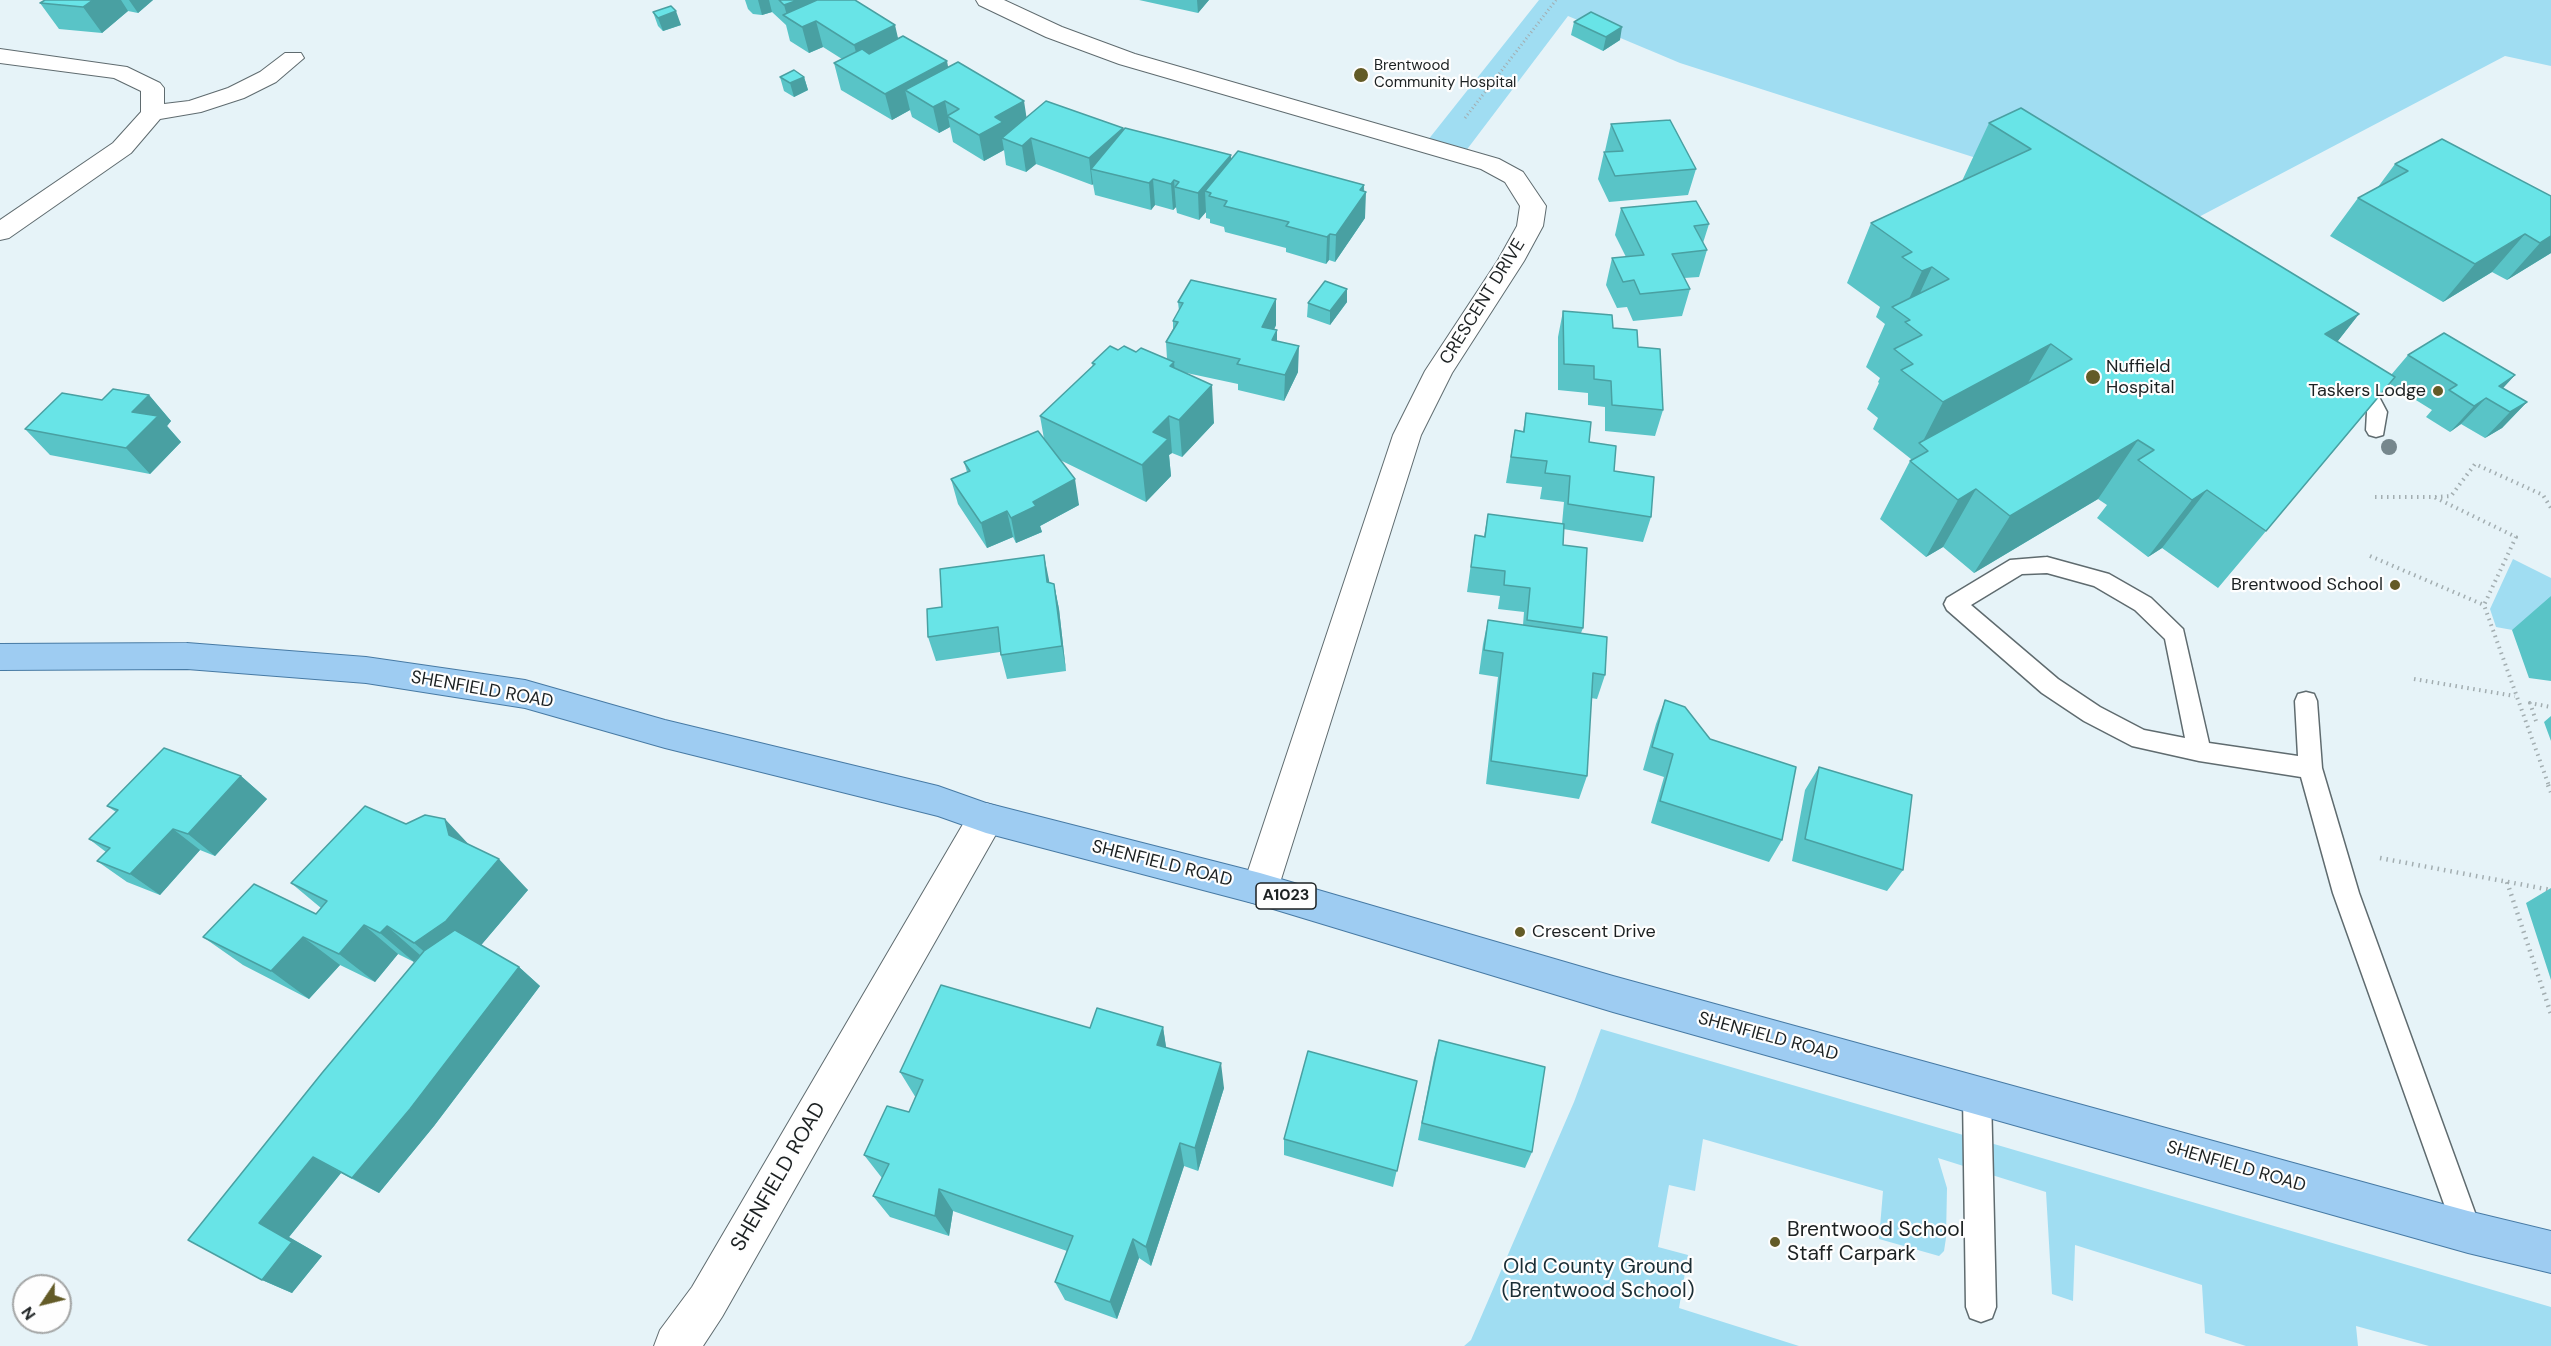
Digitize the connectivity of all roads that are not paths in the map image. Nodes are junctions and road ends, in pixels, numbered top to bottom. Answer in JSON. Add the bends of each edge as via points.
{"nodes":[{"id":1,"x":987,"y":0,"type":"edge"},
{"id":2,"x":0,"y":56,"type":"edge"},
{"id":3,"x":293,"y":58,"type":"dead end"},
{"id":4,"x":153,"y":113,"type":"junction"},
{"id":5,"x":0,"y":231,"type":"edge"},
{"id":6,"x":2340,"y":371,"type":"edge"},
{"id":7,"x":2376,"y":430,"type":"edge"},
{"id":8,"x":0,"y":657,"type":"edge"},
{"id":9,"x":2306,"y":701,"type":"dead end"},
{"id":10,"x":2199,"y":750,"type":"junction"},
{"id":11,"x":2310,"y":768,"type":"junction"},
{"id":12,"x":986,"y":818,"type":"junction"},
{"id":13,"x":1260,"y":889,"type":"junction"},
{"id":14,"x":1977,"y":1095,"type":"junction"},
{"id":15,"x":2468,"y":1232,"type":"junction"},
{"id":16,"x":2551,"y":1252,"type":"edge"},
{"id":17,"x":1981,"y":1307,"type":"dead end"},
{"id":18,"x":676,"y":1346,"type":"edge"}],
"edges":[{"from":1,"to":13,"type":"street","name":"CRESCENT DRIVE","via":[[1054,33],[1127,59],[1490,164],[1514,177],[1533,206],[1530,226],[1511,261],[1439,371],[1407,435]]},
{"from":2,"to":4,"type":"street","via":[[119,72],[152,88]]},
{"from":3,"to":4,"type":"street","via":[[268,77],[236,93],[193,107]]},
{"from":4,"to":5,"type":"street","via":[[122,148]]},
{"from":6,"to":7,"type":"lane","via":[[2370,398],[2377,412]]},
{"from":8,"to":12,"type":"main road","name":"SHENFIELD ROAD","number":"A1023","via":[[187,656],[366,670],[525,694],[665,734],[938,801]]},
{"from":9,"to":11,"type":"lane"},
{"from":10,"to":10,"type":"lane","via":[[2139,739],[2092,714],[2050,686],[1955,604],[2018,566],[2047,565],[2101,580],[2143,604],[2175,635]]},
{"from":10,"to":11,"type":"lane"},
{"from":11,"to":15,"type":"lane","via":[[2386,1010]]},
{"from":12,"to":13,"type":"main road","name":"SHENFIELD ROAD","number":"A1023"},
{"from":12,"to":18,"type":"street","name":"SHENFIELD ROAD","via":[[713,1292]]},
{"from":13,"to":14,"type":"main road","name":"SHENFIELD ROAD","number":"A1023","via":[[1613,994]]},
{"from":14,"to":15,"type":"main road","name":"SHENFIELD ROAD","number":"A1023"},
{"from":14,"to":17,"type":"lane"},
{"from":15,"to":16,"type":"main road","name":"SHENFIELD ROAD","number":"A1023"}]}
